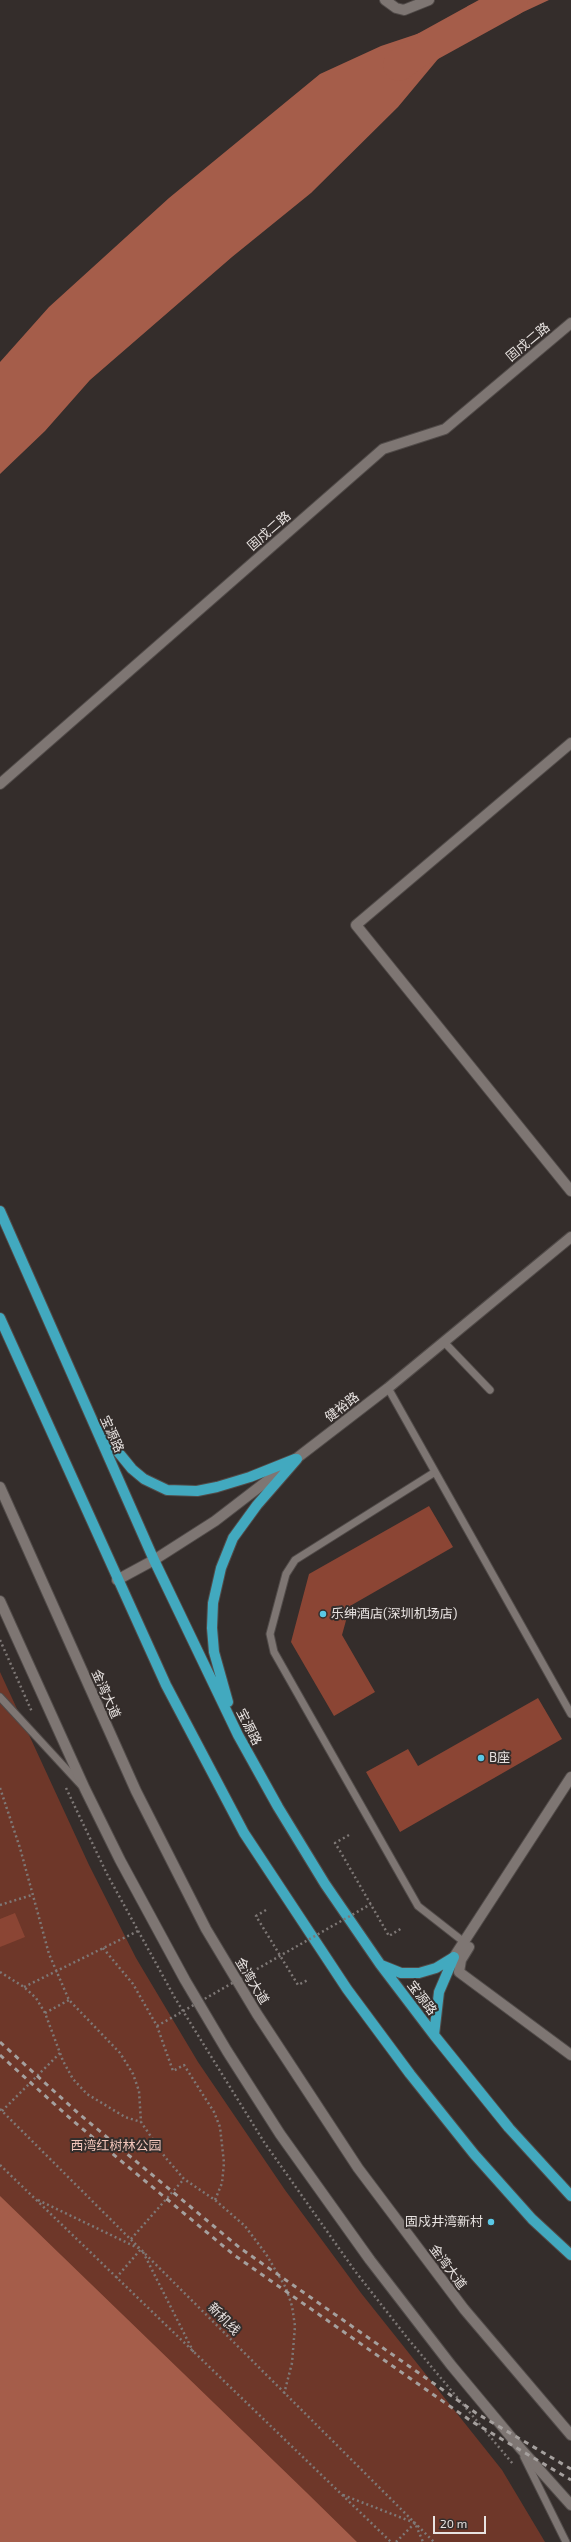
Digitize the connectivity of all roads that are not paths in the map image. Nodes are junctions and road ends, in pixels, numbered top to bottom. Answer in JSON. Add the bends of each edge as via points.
{"nodes":[{"id":1,"x":385,"y":0,"type":"edge"},
{"id":2,"x":430,"y":0,"type":"edge"},
{"id":3,"x":571,"y":323,"type":"edge"},
{"id":4,"x":571,"y":742,"type":"edge"},
{"id":5,"x":0,"y":784,"type":"edge"},
{"id":6,"x":571,"y":1191,"type":"edge"},
{"id":7,"x":0,"y":1212,"type":"edge"},
{"id":8,"x":571,"y":1237,"type":"edge"},
{"id":9,"x":0,"y":1318,"type":"edge"},
{"id":10,"x":444,"y":1342,"type":"junction"},
{"id":11,"x":388,"y":1388,"type":"junction"},
{"id":12,"x":490,"y":1390,"type":"dead end"},
{"id":13,"x":89,"y":1415,"type":"junction"},
{"id":14,"x":297,"y":1459,"type":"junction"},
{"id":15,"x":435,"y":1472,"type":"junction"},
{"id":16,"x":0,"y":1487,"type":"edge"},
{"id":17,"x":154,"y":1560,"type":"junction"},
{"id":18,"x":117,"y":1580,"type":"junction"},
{"id":19,"x":0,"y":1601,"type":"edge"},
{"id":20,"x":0,"y":1697,"type":"edge"},
{"id":21,"x":571,"y":1714,"type":"edge"},
{"id":22,"x":238,"y":1734,"type":"junction"},
{"id":23,"x":571,"y":1777,"type":"edge"},
{"id":24,"x":85,"y":1789,"type":"junction"},
{"id":25,"x":466,"y":1944,"type":"junction"},
{"id":26,"x":458,"y":1958,"type":"junction"},
{"id":27,"x":380,"y":1964,"type":"junction"},
{"id":28,"x":434,"y":2036,"type":"junction"},
{"id":29,"x":571,"y":2055,"type":"edge"},
{"id":30,"x":571,"y":2196,"type":"edge"},
{"id":31,"x":571,"y":2255,"type":"edge"},
{"id":32,"x":571,"y":2435,"type":"edge"},
{"id":33,"x":521,"y":2449,"type":"junction"},
{"id":34,"x":571,"y":2505,"type":"edge"},
{"id":35,"x":566,"y":2542,"type":"edge"}],
"edges":[{"from":1,"to":2,"type":"street","via":[[404,10]]},
{"from":3,"to":5,"type":"street","name":"固戍二路","via":[[444,429],[383,449]]},
{"from":4,"to":6,"type":"street","via":[[356,925]]},
{"from":7,"to":13,"type":"main road","name":"宝源路"},
{"from":8,"to":10,"type":"street","name":"健裕路"},
{"from":9,"to":18,"type":"main road"},
{"from":10,"to":11,"type":"street","name":"健裕路"},
{"from":10,"to":12,"type":"lane"},
{"from":11,"to":14,"type":"street","name":"健裕路"},
{"from":11,"to":15,"type":"lane"},
{"from":13,"to":14,"type":"main road","via":[[132,1469],[144,1479],[167,1490],[197,1491],[217,1487]]},
{"from":13,"to":17,"type":"main road","name":"宝源路"},
{"from":14,"to":17,"type":"street","name":"健裕路","via":[[215,1521]]},
{"from":14,"to":22,"type":"main road","via":[[257,1505],[233,1538],[221,1568],[213,1603],[214,1652]]},
{"from":15,"to":21,"type":"lane"},
{"from":15,"to":25,"type":"lane","via":[[295,1560],[286,1574],[270,1634],[274,1652],[418,1906]]},
{"from":16,"to":32,"type":"street","name":"金湾大道","via":[[136,1791],[206,1929],[257,2014],[358,2168],[459,2303]]},
{"from":17,"to":18,"type":"street","name":"健裕路"},
{"from":17,"to":22,"type":"main road","name":"宝源路"},
{"from":18,"to":31,"type":"main road","via":[[166,1685],[244,1833],[346,1989],[474,2154],[532,2219]]},
{"from":19,"to":24,"type":"street"},
{"from":20,"to":24,"type":"lane"},
{"from":22,"to":27,"type":"main road","name":"宝源路","via":[[321,1878]]},
{"from":23,"to":25,"type":"street"},
{"from":24,"to":33,"type":"street","via":[[147,1913],[280,2134],[370,2260],[451,2365]]},
{"from":25,"to":26,"type":"street"},
{"from":26,"to":27,"type":"main road","via":[[419,1973],[402,1973]]},
{"from":26,"to":28,"type":"main road","via":[[439,1992]]},
{"from":26,"to":29,"type":"street","via":[[459,1972]]},
{"from":27,"to":28,"type":"main road","name":"宝源路"},
{"from":28,"to":30,"type":"main road","name":"宝源路","via":[[509,2128]]},
{"from":33,"to":34,"type":"street"},
{"from":33,"to":35,"type":"lane"}]}
